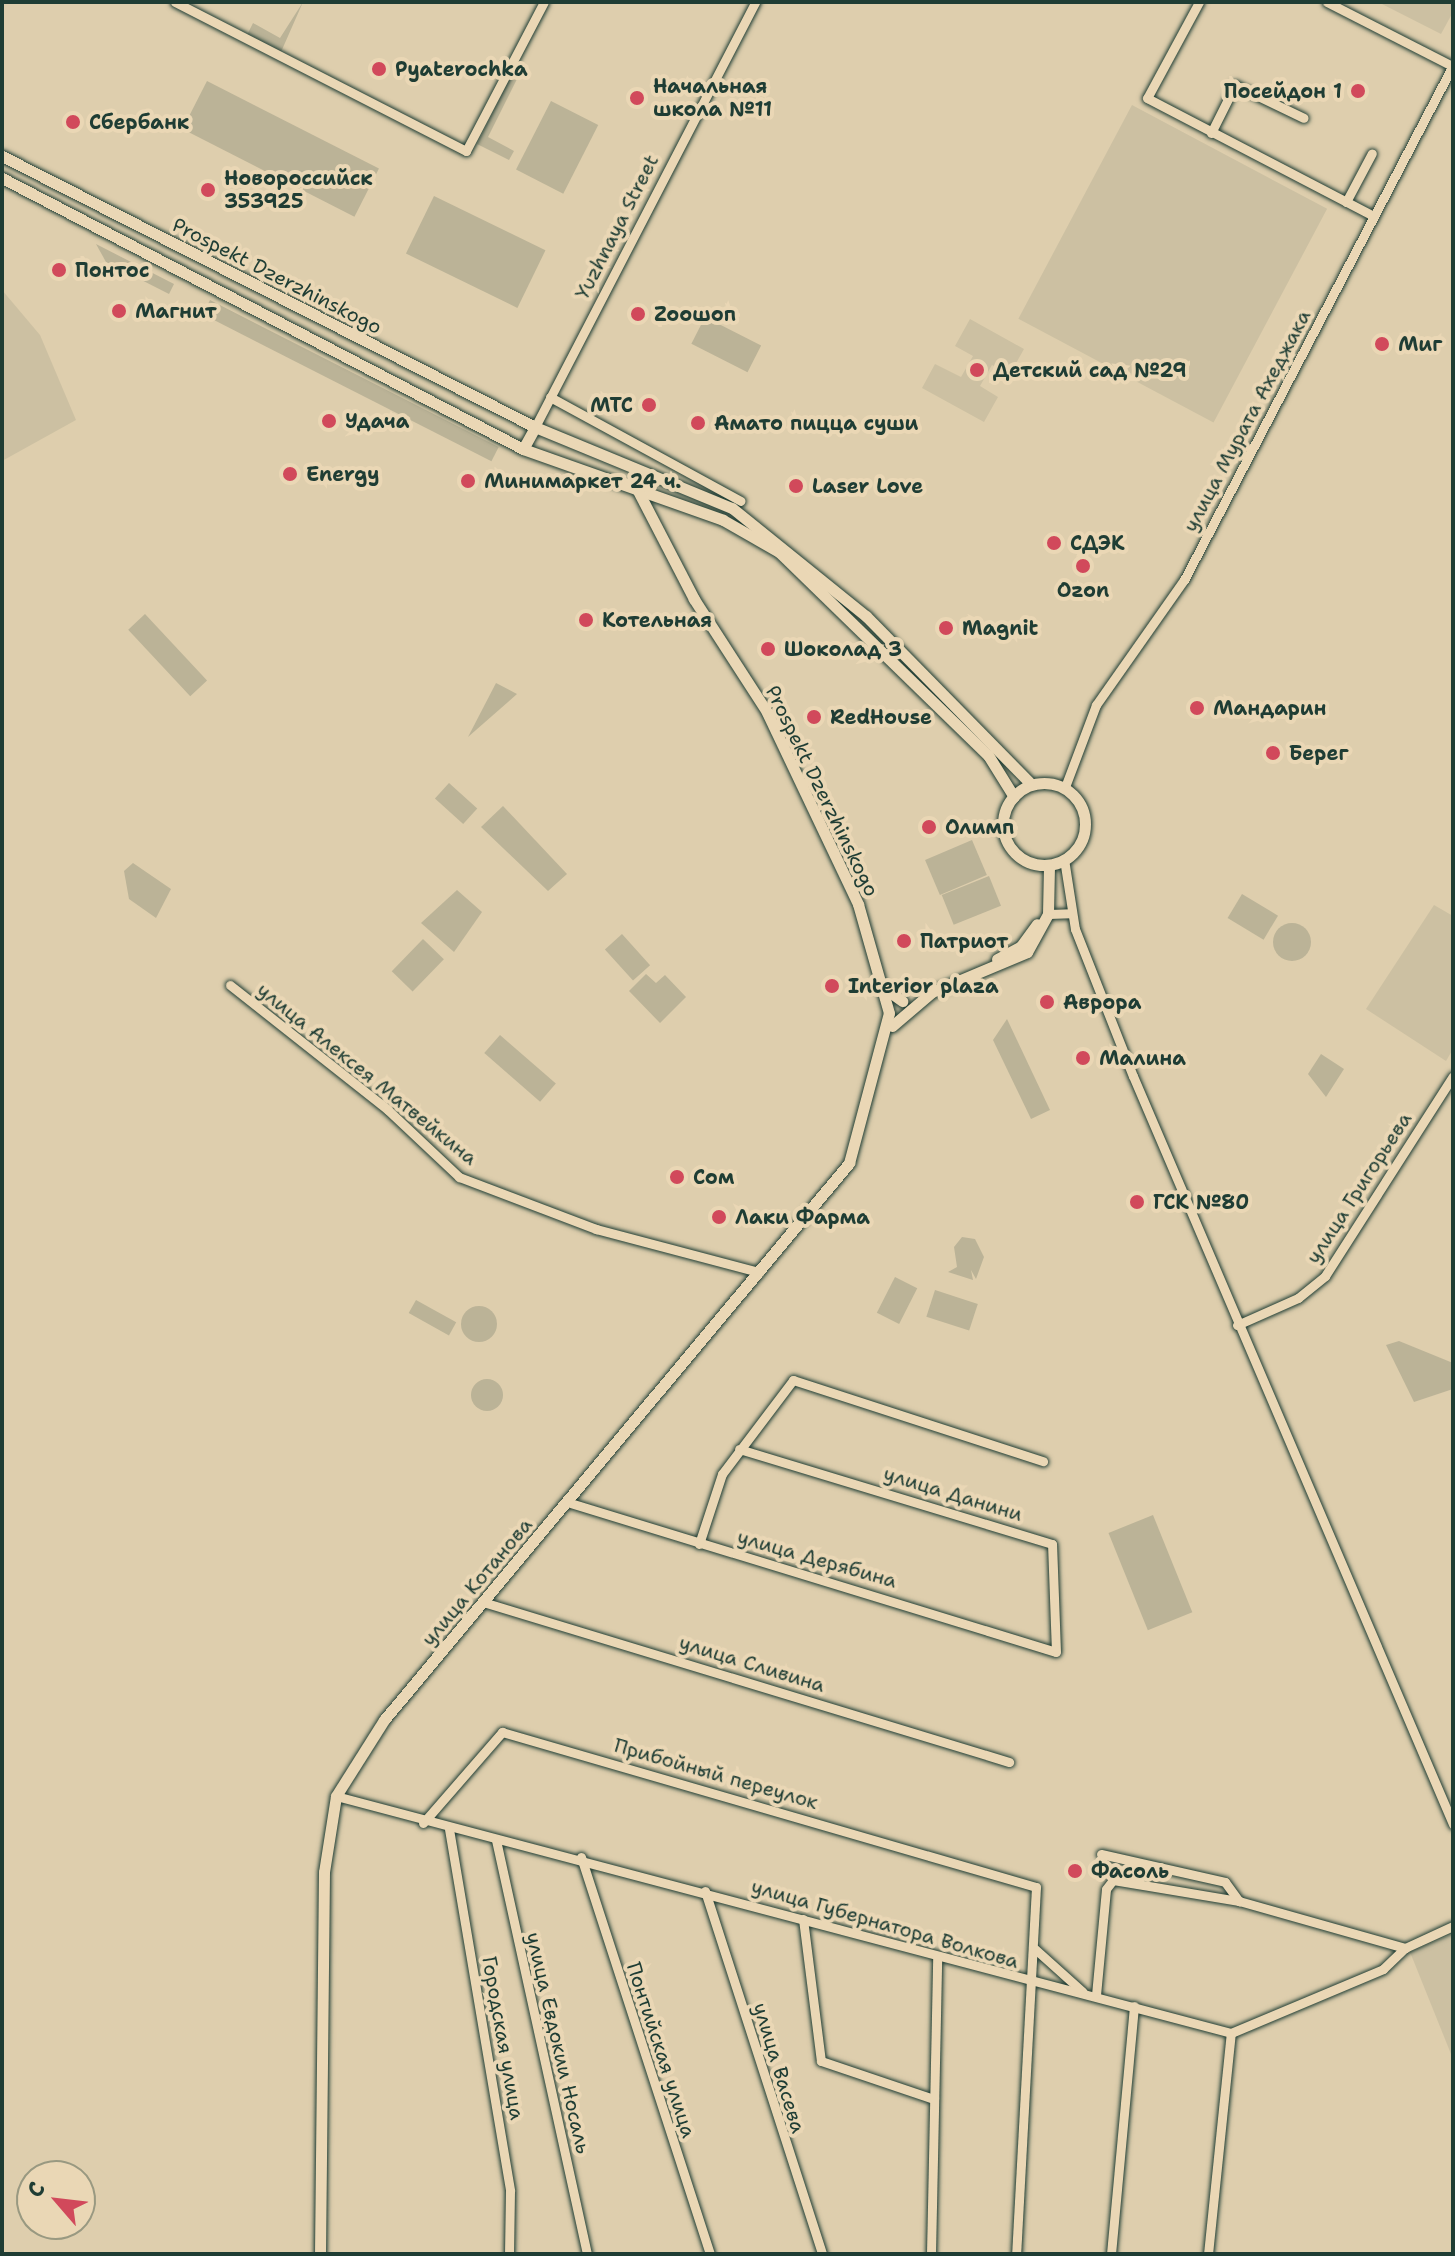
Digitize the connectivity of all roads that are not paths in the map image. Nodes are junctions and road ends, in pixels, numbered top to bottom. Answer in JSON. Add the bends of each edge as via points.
{"nodes":[{"id":1,"x":175,"y":2,"type":"edge"},
{"id":2,"x":544,"y":2,"type":"edge"},
{"id":3,"x":755,"y":2,"type":"edge"},
{"id":4,"x":1199,"y":2,"type":"edge"},
{"id":5,"x":1327,"y":2,"type":"edge"},
{"id":6,"x":1453,"y":66,"type":"edge"},
{"id":7,"x":1304,"y":118,"type":"dead end"},
{"id":8,"x":1211,"y":133,"type":"junction"},
{"id":9,"x":1372,"y":153,"type":"dead end"},
{"id":10,"x":2,"y":156,"type":"edge"},
{"id":11,"x":2,"y":178,"type":"edge"},
{"id":12,"x":1346,"y":202,"type":"junction"},
{"id":13,"x":1374,"y":216,"type":"junction"},
{"id":14,"x":550,"y":397,"type":"junction"},
{"id":15,"x":535,"y":427,"type":"junction"},
{"id":16,"x":523,"y":449,"type":"junction"},
{"id":17,"x":636,"y":487,"type":"junction"},
{"id":18,"x":654,"y":494,"type":"junction"},
{"id":19,"x":741,"y":501,"type":"dead end"},
{"id":20,"x":649,"y":510,"type":"junction"},
{"id":21,"x":1031,"y":784,"type":"junction"},
{"id":22,"x":1065,"y":787,"type":"junction"},
{"id":23,"x":1014,"y":797,"type":"junction"},
{"id":24,"x":1064,"y":859,"type":"junction"},
{"id":25,"x":1049,"y":866,"type":"junction"},
{"id":26,"x":1031,"y":867,"type":"junction"},
{"id":27,"x":1071,"y":913,"type":"junction"},
{"id":28,"x":1048,"y":914,"type":"junction"},
{"id":29,"x":230,"y":985,"type":"dead end"},
{"id":30,"x":887,"y":990,"type":"junction"},
{"id":31,"x":902,"y":1001,"type":"junction"},
{"id":32,"x":889,"y":1013,"type":"junction"},
{"id":33,"x":1453,"y":1076,"type":"edge"},
{"id":34,"x":867,"y":1111,"type":"junction"},
{"id":35,"x":759,"y":1272,"type":"junction"},
{"id":36,"x":1237,"y":1325,"type":"junction"},
{"id":37,"x":739,"y":1449,"type":"junction"},
{"id":38,"x":1043,"y":1461,"type":"dead end"},
{"id":39,"x":567,"y":1502,"type":"junction"},
{"id":40,"x":699,"y":1544,"type":"junction"},
{"id":41,"x":483,"y":1602,"type":"junction"},
{"id":42,"x":1056,"y":1652,"type":"joint"},
{"id":43,"x":1009,"y":1762,"type":"dead end"},
{"id":44,"x":336,"y":1796,"type":"junction"},
{"id":45,"x":423,"y":1823,"type":"junction"},
{"id":46,"x":1453,"y":1824,"type":"edge"},
{"id":47,"x":449,"y":1829,"type":"junction"},
{"id":48,"x":496,"y":1840,"type":"junction"},
{"id":49,"x":1101,"y":1854,"type":"dead end"},
{"id":50,"x":581,"y":1857,"type":"junction"},
{"id":51,"x":705,"y":1891,"type":"junction"},
{"id":52,"x":1239,"y":1901,"type":"junction"},
{"id":53,"x":803,"y":1919,"type":"junction"},
{"id":54,"x":1453,"y":1926,"type":"edge"},
{"id":55,"x":1406,"y":1947,"type":"junction"},
{"id":56,"x":1035,"y":1949,"type":"junction"},
{"id":57,"x":937,"y":1958,"type":"junction"},
{"id":58,"x":1032,"y":1984,"type":"junction"},
{"id":59,"x":1084,"y":1993,"type":"junction"},
{"id":60,"x":1096,"y":1995,"type":"junction"},
{"id":61,"x":1134,"y":2006,"type":"junction"},
{"id":62,"x":1231,"y":2033,"type":"junction"},
{"id":63,"x":934,"y":2099,"type":"junction"},
{"id":64,"x":320,"y":2254,"type":"edge"},
{"id":65,"x":509,"y":2254,"type":"edge"},
{"id":66,"x":587,"y":2254,"type":"edge"},
{"id":67,"x":710,"y":2254,"type":"edge"},
{"id":68,"x":822,"y":2254,"type":"edge"},
{"id":69,"x":931,"y":2254,"type":"edge"},
{"id":70,"x":1016,"y":2254,"type":"edge"},
{"id":71,"x":1111,"y":2254,"type":"edge"},
{"id":72,"x":1208,"y":2254,"type":"edge"}],
"edges":[{"from":1,"to":2,"type":"street","via":[[466,151]]},
{"from":3,"to":14,"type":"street","name":"Yuzhnaya Street"},
{"from":4,"to":8,"type":"street","via":[[1146,93]]},
{"from":5,"to":6,"type":"street"},
{"from":6,"to":13,"type":"street","name":"улица Мурата Ахеджака"},
{"from":7,"to":8,"type":"street","via":[[1235,85]]},
{"from":8,"to":12,"type":"street"},
{"from":9,"to":12,"type":"street"},
{"from":10,"to":15,"type":"street","name":"Prospekt Dzerzhinskogo"},
{"from":11,"to":16,"type":"street","name":"Prospekt Dzerzhinskogo"},
{"from":12,"to":13,"type":"street"},
{"from":13,"to":22,"type":"street","name":"улица Мурата Ахеджака","via":[[1184,580],[1096,705]]},
{"from":14,"to":15,"type":"street","name":"Yuzhnaya Street"},
{"from":14,"to":19,"type":"street"},
{"from":15,"to":16,"type":"street"},
{"from":15,"to":21,"type":"street","name":"Prospekt Dzerzhinskogo","via":[[732,508],[782,541]]},
{"from":16,"to":17,"type":"street","name":"Prospekt Dzerzhinskogo"},
{"from":17,"to":18,"type":"street","name":"Prospekt Dzerzhinskogo"},
{"from":17,"to":20,"type":"street","name":"Prospekt Dzerzhinskogo"},
{"from":18,"to":20,"type":"street"},
{"from":18,"to":23,"type":"street","name":"Prospekt Dzerzhinskogo","via":[[779,552],[988,755]]},
{"from":20,"to":30,"type":"street","name":"Prospekt Dzerzhinskogo","via":[[694,599],[767,712],[858,904]]},
{"from":21,"to":22,"type":"street"},
{"from":21,"to":23,"type":"street"},
{"from":22,"to":24,"type":"street","via":[[1084,818],[1077,846]]},
{"from":23,"to":26,"type":"street","via":[[1004,834]]},
{"from":24,"to":25,"type":"street"},
{"from":24,"to":27,"type":"street"},
{"from":25,"to":26,"type":"street"},
{"from":25,"to":28,"type":"street"},
{"from":26,"to":31,"type":"street","via":[[1043,911],[1021,946]]},
{"from":27,"to":28,"type":"street"},
{"from":27,"to":36,"type":"street"},
{"from":28,"to":34,"type":"street","via":[[1018,959],[932,992],[896,1016]]},
{"from":29,"to":35,"type":"street","name":"улица Алексея Матвейкина","via":[[388,1110],[459,1177],[596,1229]]},
{"from":30,"to":31,"type":"street"},
{"from":30,"to":32,"type":"street","name":"Prospekt Dzerzhinskogo"},
{"from":31,"to":32,"type":"street"},
{"from":32,"to":34,"type":"street","name":"улица Котанова"},
{"from":33,"to":36,"type":"street","name":"улица Григорьева","via":[[1325,1276],[1298,1298]]},
{"from":34,"to":35,"type":"street","name":"улица Котанова","via":[[849,1163]]},
{"from":35,"to":39,"type":"street","name":"улица Котанова"},
{"from":36,"to":46,"type":"street"},
{"from":37,"to":38,"type":"street","via":[[793,1380]]},
{"from":37,"to":40,"type":"street","via":[[722,1474]]},
{"from":37,"to":42,"type":"street","name":"улица Данини","via":[[1052,1544]]},
{"from":39,"to":40,"type":"street","name":"улица Дерябина"},
{"from":39,"to":41,"type":"street","name":"улица Котанова"},
{"from":40,"to":42,"type":"street","name":"улица Дерябина"},
{"from":41,"to":43,"type":"street","name":"улица Сливина"},
{"from":41,"to":44,"type":"street","name":"улица Котанова","via":[[362,1749]]},
{"from":44,"to":45,"type":"street","name":"улица Губернатора Волкова"},
{"from":44,"to":64,"type":"street","name":"улица Котанова","via":[[324,1872]]},
{"from":45,"to":47,"type":"street","name":"улица Губернатора Волкова"},
{"from":45,"to":56,"type":"street","name":"Прибойный переулок","via":[[502,1732],[1036,1887]]},
{"from":47,"to":48,"type":"street","name":"улица Губернатора Волкова"},
{"from":47,"to":65,"type":"street","name":"Городская улица","via":[[510,2191]]},
{"from":48,"to":50,"type":"street","name":"улица Губернатора Волкова"},
{"from":48,"to":66,"type":"street","name":"улица Евдокии Носаль"},
{"from":49,"to":52,"type":"street","via":[[1225,1882]]},
{"from":50,"to":51,"type":"street","name":"улица Губернатора Волкова"},
{"from":50,"to":67,"type":"street","name":"Понтийская улица"},
{"from":51,"to":53,"type":"street","name":"улица Губернатора Волкова"},
{"from":51,"to":68,"type":"street","name":"улица Васева"},
{"from":52,"to":55,"type":"street"},
{"from":52,"to":60,"type":"street","via":[[1113,1880],[1106,1889]]},
{"from":53,"to":57,"type":"street","name":"улица Губернатора Волкова"},
{"from":53,"to":63,"type":"street","via":[[821,2061]]},
{"from":54,"to":55,"type":"street"},
{"from":55,"to":62,"type":"street","via":[[1383,1969]]},
{"from":56,"to":58,"type":"street"},
{"from":56,"to":59,"type":"street"},
{"from":57,"to":58,"type":"street","name":"улица Губернатора Волкова"},
{"from":57,"to":63,"type":"street"},
{"from":58,"to":59,"type":"street","name":"улица Губернатора Волкова"},
{"from":58,"to":70,"type":"street"},
{"from":59,"to":60,"type":"street","name":"улица Губернатора Волкова"},
{"from":60,"to":61,"type":"street","name":"улица Губернатора Волкова"},
{"from":61,"to":62,"type":"street","name":"улица Губернатора Волкова"},
{"from":61,"to":71,"type":"street"},
{"from":62,"to":72,"type":"street"},
{"from":63,"to":69,"type":"street"}]}
